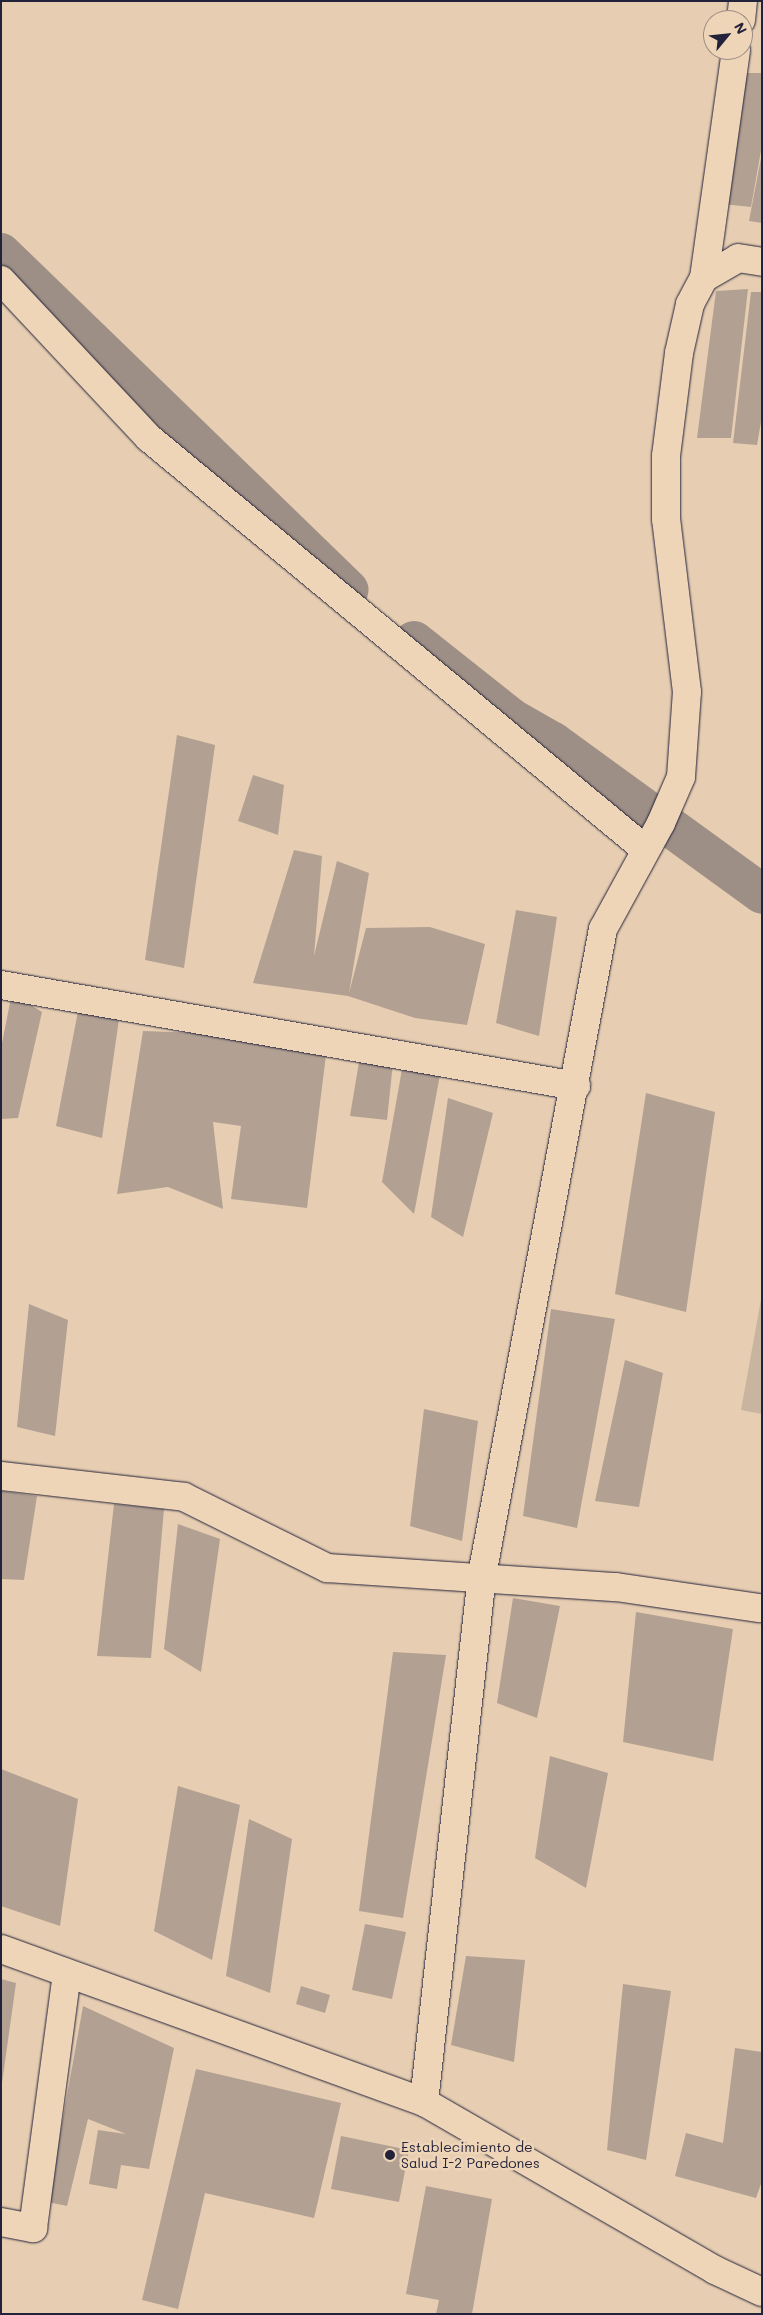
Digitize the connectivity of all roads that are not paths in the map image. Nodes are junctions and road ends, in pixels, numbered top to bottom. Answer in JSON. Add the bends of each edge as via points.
{"nodes":[{"id":1,"x":735,"y":60,"type":"edge"},
{"id":2,"x":762,"y":262,"type":"edge"},
{"id":3,"x":704,"y":278,"type":"junction"},
{"id":4,"x":1,"y":280,"type":"edge"},
{"id":5,"x":645,"y":850,"type":"junction"},
{"id":6,"x":1,"y":985,"type":"edge"},
{"id":7,"x":576,"y":1086,"type":"junction"},
{"id":8,"x":1,"y":1476,"type":"edge"},
{"id":9,"x":482,"y":1575,"type":"junction"},
{"id":10,"x":759,"y":1608,"type":"dead end"},
{"id":11,"x":1,"y":1949,"type":"edge"},
{"id":12,"x":67,"y":1973,"type":"junction"},
{"id":13,"x":424,"y":2102,"type":"junction"},
{"id":14,"x":1,"y":2222,"type":"edge"},
{"id":15,"x":762,"y":2292,"type":"edge"}],
"edges":[{"from":1,"to":3,"type":"street"},
{"from":2,"to":3,"type":"street","via":[[738,258]]},
{"from":3,"to":5,"type":"street","via":[[690,304],[681,345],[666,456],[666,519],[687,692],[681,777]]},
{"from":4,"to":5,"type":"street","via":[[149,438]]},
{"from":5,"to":7,"type":"street","via":[[603,929]]},
{"from":6,"to":7,"type":"street"},
{"from":7,"to":9,"type":"street"},
{"from":8,"to":9,"type":"street","via":[[184,1497],[327,1568]]},
{"from":9,"to":10,"type":"street","via":[[616,1587]]},
{"from":9,"to":13,"type":"street"},
{"from":11,"to":12,"type":"street"},
{"from":12,"to":13,"type":"street"},
{"from":12,"to":14,"type":"street","via":[[34,2228]]},
{"from":13,"to":15,"type":"street","via":[[716,2270]]}]}
